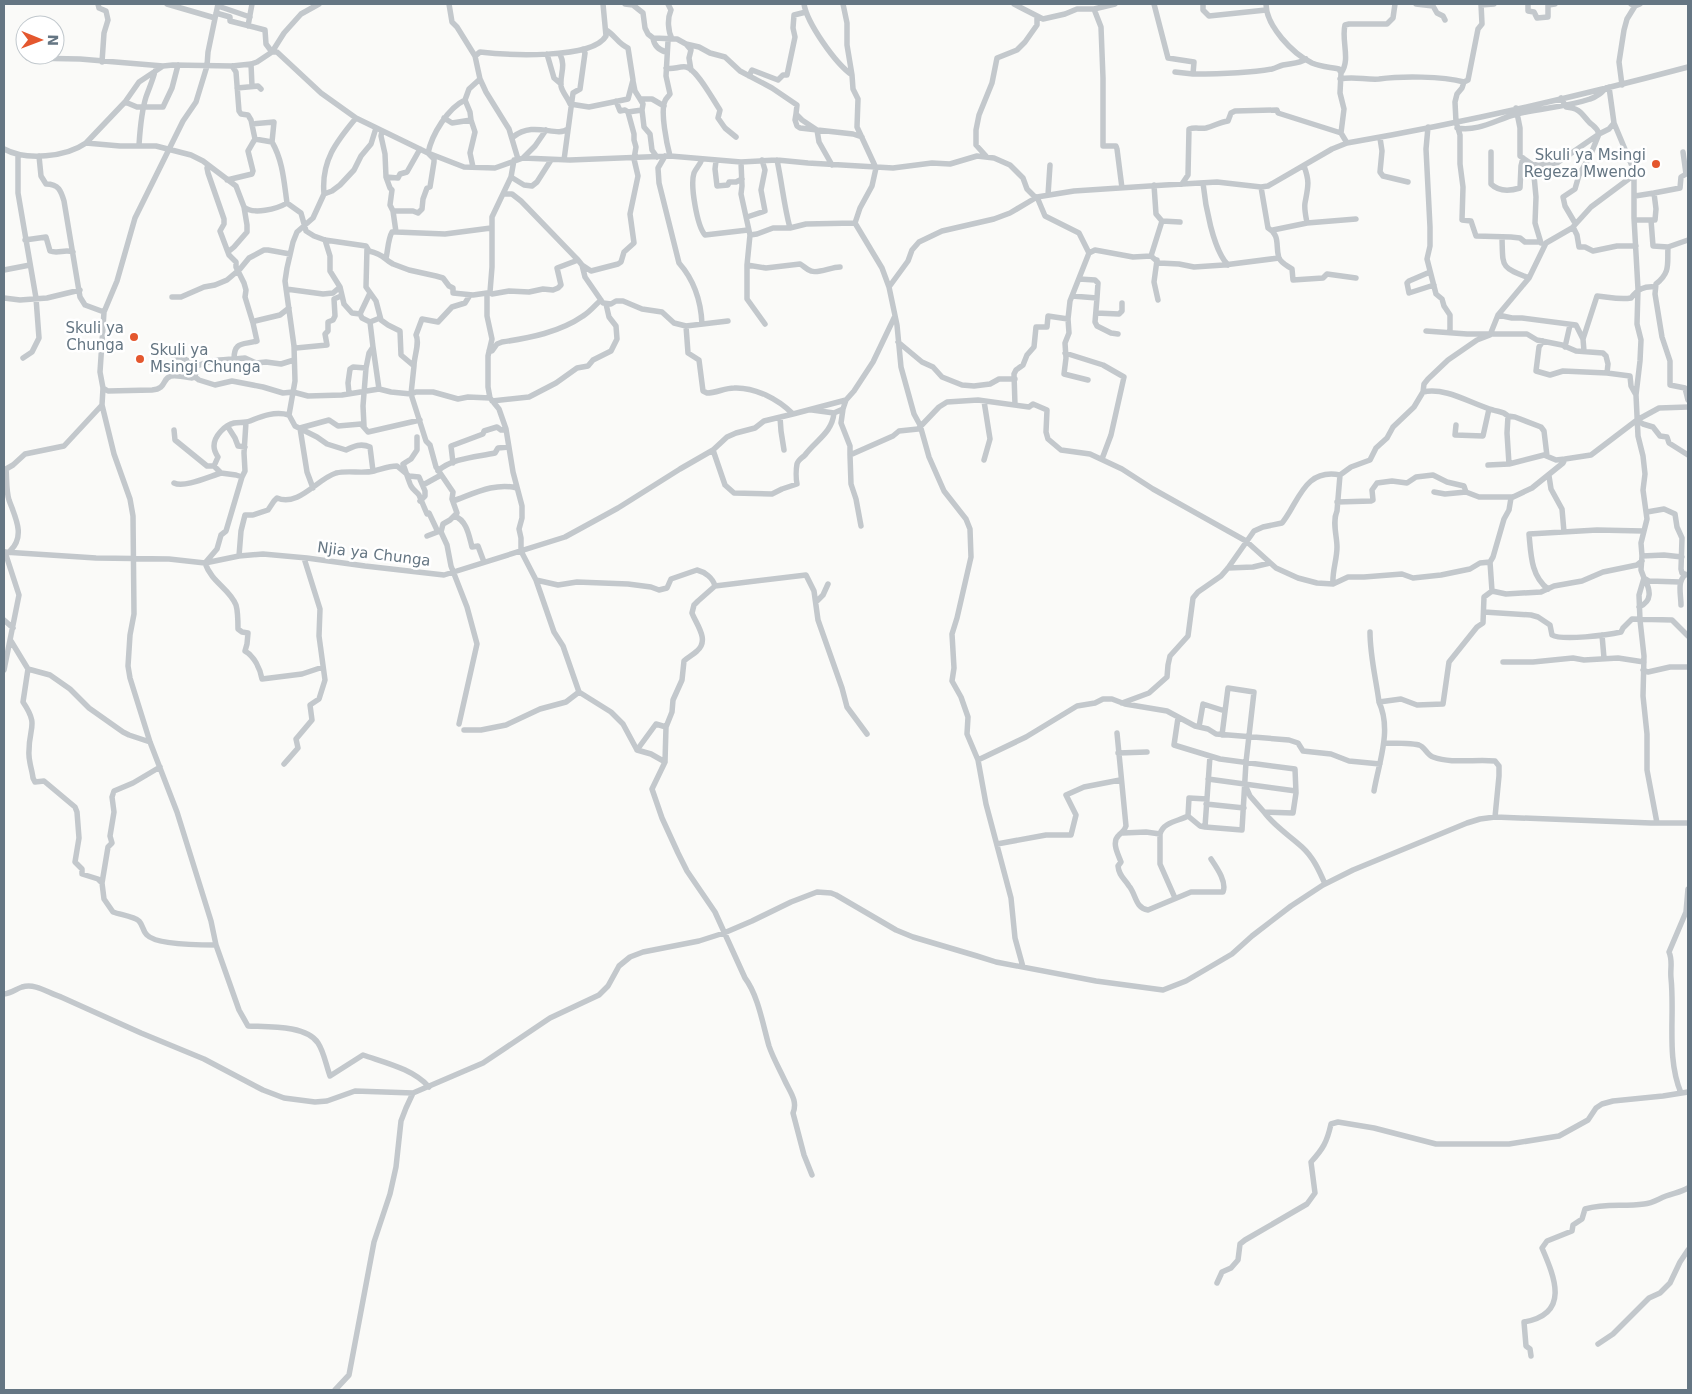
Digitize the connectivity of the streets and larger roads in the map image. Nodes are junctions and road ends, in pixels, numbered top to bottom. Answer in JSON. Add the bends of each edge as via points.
{"nodes":[{"id":1,"x":98,"y":4,"type":"edge"},
{"id":2,"x":167,"y":4,"type":"edge"},
{"id":3,"x":252,"y":4,"type":"edge"},
{"id":4,"x":319,"y":4,"type":"edge"},
{"id":5,"x":449,"y":4,"type":"edge"},
{"id":6,"x":603,"y":4,"type":"edge"},
{"id":7,"x":625,"y":4,"type":"edge"},
{"id":8,"x":668,"y":4,"type":"edge"},
{"id":9,"x":804,"y":4,"type":"edge"},
{"id":10,"x":843,"y":4,"type":"edge"},
{"id":11,"x":1014,"y":4,"type":"edge"},
{"id":12,"x":1115,"y":4,"type":"edge"},
{"id":13,"x":1154,"y":4,"type":"edge"},
{"id":14,"x":1203,"y":4,"type":"edge"},
{"id":15,"x":1395,"y":4,"type":"edge"},
{"id":16,"x":1416,"y":4,"type":"edge"},
{"id":17,"x":1481,"y":4,"type":"edge"},
{"id":18,"x":1494,"y":4,"type":"edge"},
{"id":19,"x":1528,"y":4,"type":"edge"},
{"id":20,"x":1555,"y":4,"type":"edge"},
{"id":21,"x":1636,"y":4,"type":"edge"},
{"id":22,"x":218,"y":5,"type":"edge"},
{"id":23,"x":1075,"y":7,"type":"edge"},
{"id":24,"x":1266,"y":7,"type":"edge"},
{"id":25,"x":1094,"y":9,"type":"junction"},
{"id":26,"x":806,"y":12,"type":"junction"},
{"id":27,"x":216,"y":16,"type":"junction"},
{"id":28,"x":1037,"y":17,"type":"junction"},
{"id":29,"x":250,"y":18,"type":"junction"},
{"id":30,"x":1445,"y":20,"type":"dead end"},
{"id":31,"x":248,"y":26,"type":"junction"},
{"id":32,"x":606,"y":30,"type":"junction"},
{"id":33,"x":653,"y":38,"type":"junction"},
{"id":34,"x":670,"y":39,"type":"junction"},
{"id":35,"x":686,"y":44,"type":"junction"},
{"id":36,"x":584,"y":50,"type":"junction"},
{"id":37,"x":272,"y":52,"type":"junction"},
{"id":38,"x":666,"y":52,"type":"junction"},
{"id":39,"x":547,"y":54,"type":"junction"},
{"id":40,"x":560,"y":54,"type":"junction"},
{"id":41,"x":475,"y":56,"type":"junction"},
{"id":42,"x":65,"y":59,"type":"edge"},
{"id":43,"x":1306,"y":59,"type":"junction"},
{"id":44,"x":102,"y":62,"type":"junction"},
{"id":45,"x":251,"y":64,"type":"junction"},
{"id":46,"x":178,"y":65,"type":"junction"},
{"id":47,"x":163,"y":66,"type":"junction"},
{"id":48,"x":208,"y":66,"type":"junction"},
{"id":49,"x":232,"y":66,"type":"junction"},
{"id":50,"x":1688,"y":67,"type":"edge"},
{"id":51,"x":666,"y":68,"type":"junction"},
{"id":52,"x":692,"y":70,"type":"junction"},
{"id":53,"x":155,"y":71,"type":"junction"},
{"id":54,"x":1175,"y":72,"type":"dead end"},
{"id":55,"x":852,"y":74,"type":"junction"},
{"id":56,"x":1193,"y":74,"type":"junction"},
{"id":57,"x":749,"y":76,"type":"junction"},
{"id":58,"x":1341,"y":76,"type":"junction"},
{"id":59,"x":480,"y":79,"type":"junction"},
{"id":60,"x":633,"y":81,"type":"junction"},
{"id":61,"x":1464,"y":82,"type":"junction"},
{"id":62,"x":561,"y":84,"type":"junction"},
{"id":63,"x":1622,"y":85,"type":"junction"},
{"id":64,"x":252,"y":86,"type":"junction"},
{"id":65,"x":236,"y":88,"type":"junction"},
{"id":66,"x":1607,"y":88,"type":"junction"},
{"id":67,"x":261,"y":89,"type":"dead end"},
{"id":68,"x":1561,"y":98,"type":"junction"},
{"id":69,"x":640,"y":99,"type":"junction"},
{"id":70,"x":465,"y":100,"type":"junction"},
{"id":71,"x":125,"y":102,"type":"junction"},
{"id":72,"x":616,"y":102,"type":"junction"},
{"id":73,"x":570,"y":104,"type":"junction"},
{"id":74,"x":1564,"y":105,"type":"junction"},
{"id":75,"x":664,"y":106,"type":"junction"},
{"id":76,"x":144,"y":107,"type":"junction"},
{"id":77,"x":642,"y":110,"type":"junction"},
{"id":78,"x":1517,"y":111,"type":"junction"},
{"id":79,"x":628,"y":112,"type":"junction"},
{"id":80,"x":356,"y":118,"type":"junction"},
{"id":81,"x":444,"y":118,"type":"junction"},
{"id":82,"x":471,"y":120,"type":"junction"},
{"id":83,"x":1614,"y":123,"type":"junction"},
{"id":84,"x":252,"y":124,"type":"junction"},
{"id":85,"x":1456,"y":125,"type":"junction"},
{"id":86,"x":376,"y":128,"type":"junction"},
{"id":87,"x":1428,"y":128,"type":"junction"},
{"id":88,"x":568,"y":129,"type":"junction"},
{"id":89,"x":546,"y":130,"type":"junction"},
{"id":90,"x":817,"y":130,"type":"junction"},
{"id":91,"x":382,"y":131,"type":"junction"},
{"id":92,"x":1341,"y":133,"type":"junction"},
{"id":93,"x":1599,"y":134,"type":"junction"},
{"id":94,"x":513,"y":137,"type":"junction"},
{"id":95,"x":736,"y":137,"type":"dead end"},
{"id":96,"x":862,"y":137,"type":"junction"},
{"id":97,"x":1380,"y":138,"type":"junction"},
{"id":98,"x":255,"y":139,"type":"junction"},
{"id":99,"x":272,"y":142,"type":"junction"},
{"id":100,"x":86,"y":143,"type":"junction"},
{"id":101,"x":1347,"y":143,"type":"junction"},
{"id":102,"x":139,"y":145,"type":"junction"},
{"id":103,"x":4,"y":148,"type":"edge"},
{"id":104,"x":169,"y":149,"type":"junction"},
{"id":105,"x":420,"y":149,"type":"junction"},
{"id":106,"x":1491,"y":152,"type":"dead end"},
{"id":107,"x":1683,"y":152,"type":"dead end"},
{"id":108,"x":428,"y":153,"type":"junction"},
{"id":109,"x":18,"y":154,"type":"junction"},
{"id":110,"x":39,"y":156,"type":"junction"},
{"id":111,"x":667,"y":156,"type":"junction"},
{"id":112,"x":657,"y":157,"type":"junction"},
{"id":113,"x":987,"y":157,"type":"junction"},
{"id":114,"x":1523,"y":158,"type":"junction"},
{"id":115,"x":518,"y":159,"type":"junction"},
{"id":116,"x":634,"y":159,"type":"junction"},
{"id":117,"x":551,"y":160,"type":"junction"},
{"id":118,"x":564,"y":160,"type":"junction"},
{"id":119,"x":702,"y":160,"type":"junction"},
{"id":120,"x":762,"y":160,"type":"junction"},
{"id":121,"x":777,"y":160,"type":"junction"},
{"id":122,"x":716,"y":161,"type":"junction"},
{"id":123,"x":741,"y":162,"type":"junction"},
{"id":124,"x":208,"y":165,"type":"junction"},
{"id":125,"x":832,"y":165,"type":"junction"},
{"id":126,"x":1533,"y":165,"type":"junction"},
{"id":127,"x":1050,"y":166,"type":"dead end"},
{"id":128,"x":1304,"y":166,"type":"junction"},
{"id":129,"x":473,"y":168,"type":"junction"},
{"id":130,"x":876,"y":168,"type":"junction"},
{"id":131,"x":1687,"y":174,"type":"edge"},
{"id":132,"x":1634,"y":175,"type":"junction"},
{"id":133,"x":386,"y":177,"type":"junction"},
{"id":134,"x":511,"y":177,"type":"junction"},
{"id":135,"x":742,"y":179,"type":"junction"},
{"id":136,"x":227,"y":180,"type":"junction"},
{"id":137,"x":1408,"y":182,"type":"dead end"},
{"id":138,"x":1203,"y":183,"type":"junction"},
{"id":139,"x":1182,"y":184,"type":"junction"},
{"id":140,"x":1154,"y":185,"type":"junction"},
{"id":141,"x":1261,"y":187,"type":"junction"},
{"id":142,"x":1122,"y":188,"type":"junction"},
{"id":143,"x":1654,"y":193,"type":"junction"},
{"id":144,"x":324,"y":194,"type":"junction"},
{"id":145,"x":503,"y":194,"type":"junction"},
{"id":146,"x":1048,"y":195,"type":"junction"},
{"id":147,"x":1038,"y":196,"type":"junction"},
{"id":148,"x":1635,"y":196,"type":"junction"},
{"id":149,"x":287,"y":203,"type":"junction"},
{"id":150,"x":244,"y":207,"type":"junction"},
{"id":151,"x":393,"y":211,"type":"junction"},
{"id":152,"x":747,"y":216,"type":"junction"},
{"id":153,"x":1356,"y":219,"type":"dead end"},
{"id":154,"x":1634,"y":220,"type":"junction"},
{"id":155,"x":1651,"y":220,"type":"junction"},
{"id":156,"x":1162,"y":221,"type":"junction"},
{"id":157,"x":1180,"y":222,"type":"dead end"},
{"id":158,"x":855,"y":223,"type":"junction"},
{"id":159,"x":1307,"y":223,"type":"junction"},
{"id":160,"x":305,"y":225,"type":"junction"},
{"id":161,"x":1574,"y":225,"type":"junction"},
{"id":162,"x":491,"y":228,"type":"junction"},
{"id":163,"x":790,"y":228,"type":"junction"},
{"id":164,"x":1273,"y":230,"type":"junction"},
{"id":165,"x":396,"y":232,"type":"junction"},
{"id":166,"x":749,"y":232,"type":"junction"},
{"id":167,"x":1502,"y":238,"type":"junction"},
{"id":168,"x":25,"y":240,"type":"junction"},
{"id":169,"x":325,"y":240,"type":"junction"},
{"id":170,"x":1688,"y":240,"type":"edge"},
{"id":171,"x":1542,"y":244,"type":"junction"},
{"id":172,"x":1636,"y":246,"type":"junction"},
{"id":173,"x":1668,"y":247,"type":"junction"},
{"id":174,"x":368,"y":248,"type":"junction"},
{"id":175,"x":73,"y":252,"type":"junction"},
{"id":176,"x":228,"y":252,"type":"junction"},
{"id":177,"x":1090,"y":253,"type":"junction"},
{"id":178,"x":290,"y":254,"type":"junction"},
{"id":179,"x":386,"y":258,"type":"junction"},
{"id":180,"x":1154,"y":258,"type":"junction"},
{"id":181,"x":1279,"y":258,"type":"junction"},
{"id":182,"x":580,"y":262,"type":"junction"},
{"id":183,"x":30,"y":265,"type":"junction"},
{"id":184,"x":747,"y":265,"type":"junction"},
{"id":185,"x":1228,"y":265,"type":"junction"},
{"id":186,"x":840,"y":267,"type":"dead end"},
{"id":187,"x":4,"y":270,"type":"edge"},
{"id":188,"x":239,"y":270,"type":"junction"},
{"id":189,"x":883,"y":271,"type":"junction"},
{"id":190,"x":1430,"y":272,"type":"junction"},
{"id":191,"x":898,"y":273,"type":"junction"},
{"id":192,"x":1356,"y":278,"type":"dead end"},
{"id":193,"x":1529,"y":278,"type":"junction"},
{"id":194,"x":1079,"y":279,"type":"junction"},
{"id":195,"x":1434,"y":285,"type":"junction"},
{"id":196,"x":340,"y":287,"type":"junction"},
{"id":197,"x":889,"y":287,"type":"junction"},
{"id":198,"x":1655,"y":287,"type":"junction"},
{"id":199,"x":286,"y":289,"type":"junction"},
{"id":200,"x":1638,"y":289,"type":"junction"},
{"id":201,"x":80,"y":290,"type":"junction"},
{"id":202,"x":370,"y":293,"type":"junction"},
{"id":203,"x":488,"y":293,"type":"junction"},
{"id":204,"x":470,"y":295,"type":"junction"},
{"id":205,"x":341,"y":296,"type":"junction"},
{"id":206,"x":1072,"y":296,"type":"junction"},
{"id":207,"x":4,"y":298,"type":"edge"},
{"id":208,"x":36,"y":298,"type":"junction"},
{"id":209,"x":172,"y":298,"type":"dead end"},
{"id":210,"x":1097,"y":298,"type":"junction"},
{"id":211,"x":1158,"y":300,"type":"dead end"},
{"id":212,"x":603,"y":302,"type":"junction"},
{"id":213,"x":1122,"y":303,"type":"dead end"},
{"id":214,"x":289,"y":308,"type":"junction"},
{"id":215,"x":104,"y":312,"type":"junction"},
{"id":216,"x":1096,"y":313,"type":"junction"},
{"id":217,"x":360,"y":314,"type":"junction"},
{"id":218,"x":1498,"y":315,"type":"junction"},
{"id":219,"x":895,"y":316,"type":"junction"},
{"id":220,"x":380,"y":318,"type":"junction"},
{"id":221,"x":1068,"y":319,"type":"junction"},
{"id":222,"x":728,"y":321,"type":"dead end"},
{"id":223,"x":370,"y":322,"type":"junction"},
{"id":224,"x":253,"y":323,"type":"junction"},
{"id":225,"x":702,"y":324,"type":"junction"},
{"id":226,"x":765,"y":324,"type":"dead end"},
{"id":227,"x":1573,"y":325,"type":"junction"},
{"id":228,"x":686,"y":326,"type":"junction"},
{"id":229,"x":1587,"y":326,"type":"junction"},
{"id":230,"x":1426,"y":331,"type":"dead end"},
{"id":231,"x":1450,"y":332,"type":"junction"},
{"id":232,"x":1118,"y":334,"type":"dead end"},
{"id":233,"x":1490,"y":335,"type":"junction"},
{"id":234,"x":1583,"y":339,"type":"junction"},
{"id":235,"x":1543,"y":341,"type":"junction"},
{"id":236,"x":898,"y":342,"type":"junction"},
{"id":237,"x":294,"y":346,"type":"junction"},
{"id":238,"x":373,"y":347,"type":"junction"},
{"id":239,"x":1565,"y":347,"type":"junction"},
{"id":240,"x":489,"y":351,"type":"junction"},
{"id":241,"x":1584,"y":351,"type":"junction"},
{"id":242,"x":1065,"y":353,"type":"junction"},
{"id":243,"x":174,"y":357,"type":"dead end"},
{"id":244,"x":23,"y":358,"type":"dead end"},
{"id":245,"x":234,"y":359,"type":"junction"},
{"id":246,"x":294,"y":360,"type":"junction"},
{"id":247,"x":197,"y":366,"type":"junction"},
{"id":248,"x":414,"y":366,"type":"junction"},
{"id":249,"x":366,"y":368,"type":"junction"},
{"id":250,"x":1607,"y":373,"type":"junction"},
{"id":251,"x":1639,"y":373,"type":"junction"},
{"id":252,"x":1630,"y":376,"type":"junction"},
{"id":253,"x":195,"y":377,"type":"junction"},
{"id":254,"x":1015,"y":379,"type":"junction"},
{"id":255,"x":1088,"y":380,"type":"dead end"},
{"id":256,"x":102,"y":388,"type":"junction"},
{"id":257,"x":379,"y":389,"type":"junction"},
{"id":258,"x":293,"y":392,"type":"junction"},
{"id":259,"x":364,"y":392,"type":"junction"},
{"id":260,"x":1423,"y":392,"type":"junction"},
{"id":261,"x":349,"y":393,"type":"junction"},
{"id":262,"x":411,"y":394,"type":"junction"},
{"id":263,"x":1636,"y":395,"type":"junction"},
{"id":264,"x":491,"y":400,"type":"junction"},
{"id":265,"x":846,"y":400,"type":"junction"},
{"id":266,"x":1688,"y":400,"type":"edge"},
{"id":267,"x":984,"y":401,"type":"junction"},
{"id":268,"x":1015,"y":405,"type":"junction"},
{"id":269,"x":102,"y":406,"type":"junction"},
{"id":270,"x":1688,"y":407,"type":"edge"},
{"id":271,"x":843,"y":409,"type":"junction"},
{"id":272,"x":1490,"y":409,"type":"junction"},
{"id":273,"x":812,"y":410,"type":"junction"},
{"id":274,"x":834,"y":413,"type":"junction"},
{"id":275,"x":793,"y":414,"type":"junction"},
{"id":276,"x":289,"y":415,"type":"junction"},
{"id":277,"x":1508,"y":416,"type":"junction"},
{"id":278,"x":780,"y":417,"type":"junction"},
{"id":279,"x":420,"y":420,"type":"junction"},
{"id":280,"x":1637,"y":420,"type":"junction"},
{"id":281,"x":246,"y":422,"type":"junction"},
{"id":282,"x":1456,"y":425,"type":"dead end"},
{"id":283,"x":364,"y":426,"type":"junction"},
{"id":284,"x":920,"y":426,"type":"junction"},
{"id":285,"x":228,"y":427,"type":"junction"},
{"id":286,"x":300,"y":428,"type":"junction"},
{"id":287,"x":506,"y":429,"type":"junction"},
{"id":288,"x":174,"y":430,"type":"dead end"},
{"id":289,"x":417,"y":437,"type":"dead end"},
{"id":290,"x":509,"y":446,"type":"junction"},
{"id":291,"x":245,"y":447,"type":"junction"},
{"id":292,"x":713,"y":450,"type":"junction"},
{"id":293,"x":784,"y":450,"type":"dead end"},
{"id":294,"x":850,"y":455,"type":"junction"},
{"id":295,"x":1688,"y":455,"type":"edge"},
{"id":296,"x":1547,"y":456,"type":"junction"},
{"id":297,"x":1102,"y":459,"type":"junction"},
{"id":298,"x":1565,"y":459,"type":"junction"},
{"id":299,"x":984,"y":460,"type":"dead end"},
{"id":300,"x":454,"y":463,"type":"junction"},
{"id":301,"x":1509,"y":464,"type":"junction"},
{"id":302,"x":1488,"y":465,"type":"dead end"},
{"id":303,"x":214,"y":466,"type":"junction"},
{"id":304,"x":373,"y":471,"type":"junction"},
{"id":305,"x":220,"y":473,"type":"junction"},
{"id":306,"x":440,"y":473,"type":"junction"},
{"id":307,"x":1340,"y":475,"type":"junction"},
{"id":308,"x":409,"y":476,"type":"junction"},
{"id":309,"x":1549,"y":476,"type":"junction"},
{"id":310,"x":242,"y":477,"type":"junction"},
{"id":311,"x":174,"y":483,"type":"dead end"},
{"id":312,"x":423,"y":486,"type":"junction"},
{"id":313,"x":313,"y":488,"type":"junction"},
{"id":314,"x":516,"y":488,"type":"junction"},
{"id":315,"x":1434,"y":492,"type":"dead end"},
{"id":316,"x":1466,"y":492,"type":"junction"},
{"id":317,"x":1512,"y":497,"type":"junction"},
{"id":318,"x":420,"y":501,"type":"junction"},
{"id":319,"x":453,"y":501,"type":"junction"},
{"id":320,"x":1337,"y":502,"type":"junction"},
{"id":321,"x":1647,"y":512,"type":"junction"},
{"id":322,"x":454,"y":516,"type":"junction"},
{"id":323,"x":861,"y":526,"type":"dead end"},
{"id":324,"x":1643,"y":531,"type":"junction"},
{"id":325,"x":440,"y":532,"type":"junction"},
{"id":326,"x":1564,"y":532,"type":"junction"},
{"id":327,"x":427,"y":536,"type":"dead end"},
{"id":328,"x":1246,"y":540,"type":"junction"},
{"id":329,"x":6,"y":551,"type":"edge"},
{"id":330,"x":521,"y":551,"type":"junction"},
{"id":331,"x":239,"y":556,"type":"junction"},
{"id":332,"x":134,"y":557,"type":"junction"},
{"id":333,"x":1682,"y":557,"type":"junction"},
{"id":334,"x":304,"y":558,"type":"junction"},
{"id":335,"x":484,"y":562,"type":"junction"},
{"id":336,"x":1490,"y":562,"type":"junction"},
{"id":337,"x":205,"y":563,"type":"junction"},
{"id":338,"x":1270,"y":563,"type":"junction"},
{"id":339,"x":1640,"y":563,"type":"junction"},
{"id":340,"x":1228,"y":568,"type":"junction"},
{"id":341,"x":454,"y":571,"type":"junction"},
{"id":342,"x":1687,"y":575,"type":"edge"},
{"id":343,"x":1644,"y":578,"type":"junction"},
{"id":344,"x":536,"y":580,"type":"junction"},
{"id":345,"x":1661,"y":581,"type":"junction"},
{"id":346,"x":1680,"y":582,"type":"junction"},
{"id":347,"x":828,"y":584,"type":"dead end"},
{"id":348,"x":1333,"y":584,"type":"junction"},
{"id":349,"x":715,"y":586,"type":"junction"},
{"id":350,"x":1548,"y":589,"type":"junction"},
{"id":351,"x":1650,"y":590,"type":"junction"},
{"id":352,"x":1492,"y":592,"type":"junction"},
{"id":353,"x":1639,"y":595,"type":"junction"},
{"id":354,"x":816,"y":602,"type":"junction"},
{"id":355,"x":1682,"y":605,"type":"dead end"},
{"id":356,"x":1639,"y":607,"type":"junction"},
{"id":357,"x":1484,"y":612,"type":"junction"},
{"id":358,"x":4,"y":620,"type":"edge"},
{"id":359,"x":1640,"y":620,"type":"junction"},
{"id":360,"x":13,"y":628,"type":"junction"},
{"id":361,"x":1370,"y":632,"type":"dead end"},
{"id":362,"x":1602,"y":635,"type":"junction"},
{"id":363,"x":1688,"y":636,"type":"edge"},
{"id":364,"x":10,"y":641,"type":"junction"},
{"id":365,"x":1604,"y":658,"type":"junction"},
{"id":366,"x":1503,"y":662,"type":"dead end"},
{"id":367,"x":1644,"y":662,"type":"junction"},
{"id":368,"x":323,"y":667,"type":"junction"},
{"id":369,"x":1688,"y":667,"type":"edge"},
{"id":370,"x":4,"y":668,"type":"edge"},
{"id":371,"x":28,"y":669,"type":"junction"},
{"id":372,"x":1646,"y":671,"type":"junction"},
{"id":373,"x":580,"y":692,"type":"junction"},
{"id":374,"x":1122,"y":702,"type":"junction"},
{"id":375,"x":1379,"y":702,"type":"junction"},
{"id":376,"x":1225,"y":711,"type":"junction"},
{"id":377,"x":1178,"y":718,"type":"junction"},
{"id":378,"x":459,"y":724,"type":"dead end"},
{"id":379,"x":1199,"y":727,"type":"junction"},
{"id":380,"x":666,"y":728,"type":"junction"},
{"id":381,"x":464,"y":730,"type":"dead end"},
{"id":382,"x":1117,"y":733,"type":"dead end"},
{"id":383,"x":867,"y":734,"type":"dead end"},
{"id":384,"x":1222,"y":735,"type":"junction"},
{"id":385,"x":1249,"y":737,"type":"junction"},
{"id":386,"x":150,"y":742,"type":"junction"},
{"id":387,"x":1384,"y":742,"type":"junction"},
{"id":388,"x":638,"y":750,"type":"junction"},
{"id":389,"x":1147,"y":752,"type":"dead end"},
{"id":390,"x":1118,"y":753,"type":"junction"},
{"id":391,"x":1210,"y":756,"type":"junction"},
{"id":392,"x":978,"y":760,"type":"junction"},
{"id":393,"x":665,"y":762,"type":"junction"},
{"id":394,"x":1246,"y":762,"type":"junction"},
{"id":395,"x":284,"y":764,"type":"dead end"},
{"id":396,"x":1380,"y":764,"type":"junction"},
{"id":397,"x":160,"y":767,"type":"junction"},
{"id":398,"x":1208,"y":779,"type":"junction"},
{"id":399,"x":1120,"y":780,"type":"junction"},
{"id":400,"x":1245,"y":785,"type":"junction"},
{"id":401,"x":1296,"y":791,"type":"junction"},
{"id":402,"x":1374,"y":791,"type":"dead end"},
{"id":403,"x":1207,"y":801,"type":"junction"},
{"id":404,"x":1244,"y":808,"type":"junction"},
{"id":405,"x":1264,"y":812,"type":"junction"},
{"id":406,"x":1188,"y":816,"type":"junction"},
{"id":407,"x":1495,"y":817,"type":"junction"},
{"id":408,"x":1656,"y":823,"type":"junction"},
{"id":409,"x":1688,"y":823,"type":"edge"},
{"id":410,"x":1205,"y":827,"type":"junction"},
{"id":411,"x":1123,"y":833,"type":"junction"},
{"id":412,"x":1160,"y":834,"type":"junction"},
{"id":413,"x":997,"y":844,"type":"junction"},
{"id":414,"x":1211,"y":859,"type":"dead end"},
{"id":415,"x":102,"y":883,"type":"junction"},
{"id":416,"x":1325,"y":884,"type":"junction"},
{"id":417,"x":1688,"y":889,"type":"edge"},
{"id":418,"x":1175,"y":898,"type":"junction"},
{"id":419,"x":724,"y":933,"type":"junction"},
{"id":420,"x":216,"y":945,"type":"junction"},
{"id":421,"x":1023,"y":967,"type":"junction"},
{"id":422,"x":4,"y":994,"type":"edge"},
{"id":423,"x":429,"y":1087,"type":"junction"},
{"id":424,"x":1688,"y":1092,"type":"edge"},
{"id":425,"x":413,"y":1093,"type":"junction"},
{"id":426,"x":1681,"y":1093,"type":"junction"},
{"id":427,"x":812,"y":1175,"type":"dead end"},
{"id":428,"x":1688,"y":1188,"type":"edge"},
{"id":429,"x":1688,"y":1250,"type":"edge"},
{"id":430,"x":1217,"y":1284,"type":"dead end"},
{"id":431,"x":1598,"y":1344,"type":"dead end"},
{"id":432,"x":1532,"y":1356,"type":"dead end"},
{"id":433,"x":335,"y":1390,"type":"edge"}],
"edges":[{"from":1,"to":44,"type":"street","via":[[108,16]]},
{"from":2,"to":27,"type":"street"},
{"from":3,"to":29,"type":"street"},
{"from":4,"to":37,"type":"street","via":[[301,14]]},
{"from":5,"to":41,"type":"street","via":[[452,22]]},
{"from":6,"to":32,"type":"street"},
{"from":7,"to":33,"type":"street","via":[[643,12],[645,28]]},
{"from":8,"to":34,"type":"street","via":[[671,10],[668,17]]},
{"from":9,"to":26,"type":"street"},
{"from":10,"to":55,"type":"street"},
{"from":11,"to":28,"type":"street"},
{"from":12,"to":25,"type":"street"},
{"from":13,"to":56,"type":"street","via":[[1168,58],[1194,62]]},
{"from":14,"to":24,"type":"street","via":[[1203,10],[1210,16]]},
{"from":15,"to":58,"type":"street","via":[[1393,18],[1387,24],[1346,25],[1345,61]]},
{"from":16,"to":30,"type":"street","via":[[1433,6]]},
{"from":17,"to":18,"type":"street"},
{"from":17,"to":61,"type":"street","via":[[1482,24],[1476,37],[1468,80]]},
{"from":19,"to":20,"type":"street","via":[[1528,10],[1538,18],[1548,17],[1548,6]]},
{"from":21,"to":63,"type":"street","via":[[1624,30],[1619,62]]},
{"from":22,"to":27,"type":"street"},
{"from":22,"to":29,"type":"street"},
{"from":23,"to":25,"type":"street"},
{"from":23,"to":28,"type":"street","via":[[1065,14],[1043,19]]},
{"from":24,"to":43,"type":"street","via":[[1274,27]]},
{"from":25,"to":142,"type":"street","via":[[1101,34],[1103,146],[1116,146]]},
{"from":26,"to":55,"type":"street","via":[[824,44]]},
{"from":26,"to":57,"type":"street","via":[[794,15],[795,37],[787,76],[782,75],[778,80],[752,70]]},
{"from":27,"to":31,"type":"street","via":[[230,17],[230,21]]},
{"from":27,"to":48,"type":"street"},
{"from":28,"to":113,"type":"street","via":[[1037,25],[1025,42],[1017,50],[997,58],[976,130],[976,145]]},
{"from":29,"to":31,"type":"street"},
{"from":31,"to":37,"type":"street","via":[[265,30],[266,44]]},
{"from":32,"to":36,"type":"street","via":[[603,40]]},
{"from":32,"to":60,"type":"street","via":[[628,48]]},
{"from":33,"to":34,"type":"street"},
{"from":33,"to":38,"type":"street"},
{"from":34,"to":35,"type":"street"},
{"from":34,"to":38,"type":"street"},
{"from":35,"to":52,"type":"street","via":[[691,50]]},
{"from":35,"to":57,"type":"street","via":[[726,57]]},
{"from":36,"to":40,"type":"street"},
{"from":36,"to":73,"type":"street","via":[[581,87],[572,93]]},
{"from":37,"to":45,"type":"street"},
{"from":37,"to":80,"type":"street","via":[[277,52],[316,89]]},
{"from":38,"to":51,"type":"street"},
{"from":39,"to":40,"type":"street"},
{"from":39,"to":41,"type":"street","via":[[480,52]]},
{"from":39,"to":62,"type":"street","via":[[554,78]]},
{"from":40,"to":62,"type":"street","via":[[564,63]]},
{"from":41,"to":59,"type":"street"},
{"from":42,"to":44,"type":"street"},
{"from":43,"to":56,"type":"street","via":[[1266,70]]},
{"from":43,"to":58,"type":"street","via":[[1339,69]]},
{"from":44,"to":47,"type":"street"},
{"from":45,"to":49,"type":"street"},
{"from":45,"to":64,"type":"street"},
{"from":46,"to":47,"type":"street"},
{"from":46,"to":48,"type":"street"},
{"from":46,"to":76,"type":"street","via":[[163,107]]},
{"from":47,"to":53,"type":"street"},
{"from":48,"to":49,"type":"street"},
{"from":48,"to":104,"type":"street","via":[[196,102]]},
{"from":49,"to":65,"type":"street","via":[[236,72]]},
{"from":50,"to":63,"type":"street"},
{"from":51,"to":52,"type":"street"},
{"from":51,"to":75,"type":"street","via":[[670,94]]},
{"from":52,"to":95,"type":"street","via":[[720,110],[718,118]]},
{"from":53,"to":71,"type":"street","via":[[139,82]]},
{"from":53,"to":76,"type":"street"},
{"from":54,"to":56,"type":"street"},
{"from":55,"to":96,"type":"street","via":[[858,99],[857,127]]},
{"from":57,"to":90,"type":"street","via":[[798,105],[796,114]]},
{"from":58,"to":61,"type":"street","via":[[1442,78]]},
{"from":58,"to":92,"type":"street","via":[[1340,93],[1344,109]]},
{"from":59,"to":70,"type":"street","via":[[468,89]]},
{"from":59,"to":94,"type":"street"},
{"from":60,"to":69,"type":"street"},
{"from":60,"to":72,"type":"street","via":[[628,99]]},
{"from":61,"to":85,"type":"street","via":[[1455,102]]},
{"from":62,"to":73,"type":"street"},
{"from":63,"to":66,"type":"street"},
{"from":64,"to":65,"type":"street"},
{"from":64,"to":67,"type":"street"},
{"from":65,"to":84,"type":"street","via":[[241,114],[248,116]]},
{"from":66,"to":68,"type":"street"},
{"from":66,"to":74,"type":"street","via":[[1590,100]]},
{"from":66,"to":83,"type":"street"},
{"from":68,"to":74,"type":"street"},
{"from":68,"to":78,"type":"street"},
{"from":69,"to":75,"type":"street","via":[[652,99]]},
{"from":69,"to":77,"type":"street"},
{"from":70,"to":81,"type":"street"},
{"from":70,"to":82,"type":"street"},
{"from":71,"to":76,"type":"street"},
{"from":71,"to":100,"type":"street"},
{"from":72,"to":73,"type":"street","via":[[589,107]]},
{"from":72,"to":79,"type":"street","via":[[618,110]]},
{"from":73,"to":88,"type":"street"},
{"from":74,"to":78,"type":"street"},
{"from":74,"to":93,"type":"street","via":[[1580,111]]},
{"from":75,"to":111,"type":"street"},
{"from":76,"to":102,"type":"street"},
{"from":77,"to":79,"type":"street"},
{"from":77,"to":112,"type":"street","via":[[644,127],[650,134],[652,150]]},
{"from":78,"to":85,"type":"street"},
{"from":78,"to":85,"type":"street","via":[[1492,124],[1470,128]]},
{"from":78,"to":114,"type":"street","via":[[1520,156]]},
{"from":79,"to":116,"type":"street","via":[[636,146]]},
{"from":80,"to":86,"type":"street"},
{"from":80,"to":144,"type":"street","via":[[331,151]]},
{"from":81,"to":82,"type":"street","via":[[452,123]]},
{"from":81,"to":108,"type":"street"},
{"from":82,"to":129,"type":"street","via":[[475,132],[470,153]]},
{"from":83,"to":93,"type":"street"},
{"from":83,"to":132,"type":"street"},
{"from":84,"to":98,"type":"street"},
{"from":84,"to":99,"type":"street","via":[[274,122]]},
{"from":85,"to":87,"type":"street"},
{"from":85,"to":167,"type":"street","via":[[1460,135],[1462,220],[1472,220],[1476,236]]},
{"from":86,"to":91,"type":"street"},
{"from":86,"to":144,"type":"street","via":[[371,144],[354,170],[340,185]]},
{"from":87,"to":97,"type":"street"},
{"from":87,"to":190,"type":"street","via":[[1430,227],[1427,259]]},
{"from":88,"to":89,"type":"street","via":[[562,132]]},
{"from":88,"to":118,"type":"street"},
{"from":89,"to":94,"type":"street","via":[[536,128]]},
{"from":89,"to":115,"type":"street","via":[[535,146]]},
{"from":90,"to":96,"type":"street"},
{"from":90,"to":125,"type":"street","via":[[819,142]]},
{"from":91,"to":105,"type":"street"},
{"from":91,"to":133,"type":"street"},
{"from":92,"to":101,"type":"street"},
{"from":92,"to":139,"type":"street","via":[[1277,110],[1235,111],[1228,121],[1189,129],[1188,175]]},
{"from":93,"to":126,"type":"street","via":[[1557,163]]},
{"from":93,"to":161,"type":"street","via":[[1575,189],[1563,197]]},
{"from":94,"to":115,"type":"street"},
{"from":96,"to":130,"type":"street"},
{"from":97,"to":101,"type":"street"},
{"from":97,"to":137,"type":"street","via":[[1380,172],[1383,176]]},
{"from":98,"to":99,"type":"street"},
{"from":98,"to":136,"type":"street","via":[[248,151],[252,174]]},
{"from":99,"to":149,"type":"street","via":[[279,156]]},
{"from":100,"to":102,"type":"street"},
{"from":100,"to":110,"type":"street","via":[[79,148]]},
{"from":101,"to":128,"type":"street"},
{"from":102,"to":104,"type":"street"},
{"from":103,"to":109,"type":"street"},
{"from":104,"to":124,"type":"street","via":[[191,155]]},
{"from":104,"to":215,"type":"street","via":[[135,218],[117,281]]},
{"from":105,"to":108,"type":"street"},
{"from":105,"to":133,"type":"street","via":[[407,172],[398,178]]},
{"from":106,"to":114,"type":"street","via":[[1491,184],[1511,191],[1520,188]]},
{"from":107,"to":131,"type":"street"},
{"from":108,"to":129,"type":"street"},
{"from":108,"to":151,"type":"street","via":[[434,162],[422,210],[418,213]]},
{"from":109,"to":110,"type":"street"},
{"from":109,"to":168,"type":"street","via":[[18,193]]},
{"from":110,"to":175,"type":"street","via":[[42,180],[60,190],[64,201]]},
{"from":111,"to":112,"type":"street"},
{"from":111,"to":119,"type":"street"},
{"from":111,"to":225,"type":"street","via":[[661,161],[658,174],[665,212],[679,263],[700,299]]},
{"from":112,"to":116,"type":"street"},
{"from":113,"to":130,"type":"street","via":[[968,158],[950,164]]},
{"from":113,"to":147,"type":"street","via":[[1014,168],[1027,189]]},
{"from":114,"to":126,"type":"street"},
{"from":115,"to":117,"type":"street"},
{"from":115,"to":129,"type":"street","via":[[495,168]]},
{"from":115,"to":134,"type":"street"},
{"from":116,"to":118,"type":"street"},
{"from":116,"to":182,"type":"street","via":[[638,184],[630,214],[634,243],[618,264],[591,271]]},
{"from":117,"to":118,"type":"street"},
{"from":117,"to":134,"type":"street","via":[[532,186]]},
{"from":119,"to":122,"type":"street"},
{"from":119,"to":166,"type":"street","via":[[694,172],[693,185],[702,231],[706,235]]},
{"from":120,"to":121,"type":"street"},
{"from":120,"to":123,"type":"street"},
{"from":120,"to":152,"type":"street","via":[[765,170],[761,190],[765,212]]},
{"from":121,"to":125,"type":"street"},
{"from":121,"to":163,"type":"street"},
{"from":122,"to":123,"type":"street"},
{"from":122,"to":135,"type":"street","via":[[717,186]]},
{"from":123,"to":135,"type":"street"},
{"from":124,"to":136,"type":"street"},
{"from":124,"to":176,"type":"street","via":[[206,168],[224,220],[220,231]]},
{"from":125,"to":130,"type":"street"},
{"from":126,"to":171,"type":"street","via":[[1535,223]]},
{"from":127,"to":146,"type":"street"},
{"from":128,"to":141,"type":"street"},
{"from":128,"to":159,"type":"street","via":[[1309,179],[1305,207]]},
{"from":130,"to":158,"type":"street","via":[[872,186]]},
{"from":131,"to":143,"type":"street","via":[[1681,177],[1680,188]]},
{"from":132,"to":148,"type":"street"},
{"from":132,"to":161,"type":"street","via":[[1601,198]]},
{"from":133,"to":151,"type":"street","via":[[392,190],[390,204]]},
{"from":134,"to":145,"type":"street"},
{"from":135,"to":152,"type":"street","via":[[741,194]]},
{"from":136,"to":150,"type":"street","via":[[236,186]]},
{"from":138,"to":139,"type":"street"},
{"from":138,"to":141,"type":"street"},
{"from":138,"to":185,"type":"street","via":[[1212,231]]},
{"from":139,"to":140,"type":"street"},
{"from":140,"to":142,"type":"street"},
{"from":140,"to":156,"type":"street","via":[[1156,214]]},
{"from":141,"to":164,"type":"street","via":[[1268,228]]},
{"from":142,"to":146,"type":"street"},
{"from":143,"to":148,"type":"street"},
{"from":143,"to":155,"type":"street","via":[[1656,219]]},
{"from":144,"to":160,"type":"street","via":[[313,218]]},
{"from":145,"to":162,"type":"street","via":[[492,217]]},
{"from":145,"to":182,"type":"street","via":[[512,194],[521,201]]},
{"from":146,"to":147,"type":"street"},
{"from":147,"to":177,"type":"street","via":[[1044,216],[1079,233]]},
{"from":147,"to":191,"type":"street","via":[[1010,213],[942,231],[919,242]]},
{"from":148,"to":154,"type":"street"},
{"from":149,"to":150,"type":"street","via":[[272,209],[252,211]]},
{"from":149,"to":160,"type":"street","via":[[301,213]]},
{"from":150,"to":176,"type":"street","via":[[247,232]]},
{"from":151,"to":165,"type":"street"},
{"from":152,"to":166,"type":"street"},
{"from":153,"to":159,"type":"street"},
{"from":154,"to":155,"type":"street"},
{"from":154,"to":172,"type":"street"},
{"from":155,"to":173,"type":"street","via":[[1653,246]]},
{"from":156,"to":157,"type":"street"},
{"from":156,"to":180,"type":"street"},
{"from":158,"to":163,"type":"street","via":[[806,224]]},
{"from":158,"to":189,"type":"street"},
{"from":159,"to":164,"type":"street"},
{"from":160,"to":169,"type":"street","via":[[306,231]]},
{"from":160,"to":178,"type":"street","via":[[297,232]]},
{"from":161,"to":171,"type":"street"},
{"from":161,"to":172,"type":"street","via":[[1579,247],[1593,251]]},
{"from":162,"to":165,"type":"street","via":[[445,234]]},
{"from":162,"to":203,"type":"street","via":[[492,266]]},
{"from":163,"to":166,"type":"street","via":[[773,228],[757,234]]},
{"from":164,"to":181,"type":"street"},
{"from":165,"to":179,"type":"street","via":[[390,235]]},
{"from":166,"to":184,"type":"street"},
{"from":167,"to":171,"type":"street","via":[[1520,238],[1524,242]]},
{"from":167,"to":193,"type":"street","via":[[1503,263],[1509,271]]},
{"from":168,"to":175,"type":"street","via":[[46,238],[50,251]]},
{"from":168,"to":183,"type":"street"},
{"from":169,"to":174,"type":"street"},
{"from":169,"to":196,"type":"street","via":[[330,271]]},
{"from":170,"to":173,"type":"street"},
{"from":171,"to":193,"type":"street"},
{"from":172,"to":200,"type":"street"},
{"from":173,"to":198,"type":"street","via":[[1667,271]]},
{"from":174,"to":179,"type":"street"},
{"from":174,"to":202,"type":"street","via":[[366,287]]},
{"from":175,"to":201,"type":"street"},
{"from":176,"to":188,"type":"street"},
{"from":177,"to":180,"type":"street","via":[[1095,250]]},
{"from":177,"to":194,"type":"street"},
{"from":178,"to":188,"type":"street","via":[[264,250],[249,258]]},
{"from":178,"to":199,"type":"street"},
{"from":179,"to":204,"type":"street","via":[[401,267],[443,278],[454,293]]},
{"from":180,"to":185,"type":"street","via":[[1159,263],[1194,267]]},
{"from":180,"to":211,"type":"street"},
{"from":181,"to":185,"type":"street"},
{"from":181,"to":192,"type":"street","via":[[1292,269],[1294,280],[1322,278],[1327,274]]},
{"from":182,"to":203,"type":"street","via":[[557,268],[561,285],[553,290]]},
{"from":182,"to":212,"type":"street","via":[[585,277]]},
{"from":183,"to":187,"type":"street"},
{"from":183,"to":208,"type":"street"},
{"from":184,"to":186,"type":"street","via":[[766,268],[800,264],[817,272]]},
{"from":184,"to":226,"type":"street","via":[[748,298]]},
{"from":188,"to":209,"type":"street","via":[[219,284]]},
{"from":188,"to":224,"type":"street"},
{"from":189,"to":191,"type":"street"},
{"from":189,"to":197,"type":"street"},
{"from":190,"to":195,"type":"street"},
{"from":190,"to":195,"type":"street","via":[[1409,281],[1409,293]]},
{"from":191,"to":197,"type":"street"},
{"from":193,"to":218,"type":"street"},
{"from":194,"to":206,"type":"street"},
{"from":194,"to":210,"type":"street","via":[[1098,283]]},
{"from":195,"to":231,"type":"street","via":[[1450,315]]},
{"from":196,"to":199,"type":"street","via":[[333,293],[323,294]]},
{"from":196,"to":205,"type":"street"},
{"from":197,"to":219,"type":"street"},
{"from":198,"to":200,"type":"street"},
{"from":198,"to":266,"type":"street","via":[[1662,337],[1670,360],[1670,385],[1685,388]]},
{"from":199,"to":214,"type":"street"},
{"from":200,"to":229,"type":"street","via":[[1626,299],[1597,296]]},
{"from":200,"to":251,"type":"street"},
{"from":201,"to":208,"type":"street"},
{"from":201,"to":215,"type":"street","via":[[83,303]]},
{"from":202,"to":217,"type":"street"},
{"from":202,"to":220,"type":"street","via":[[377,303]]},
{"from":203,"to":204,"type":"street"},
{"from":203,"to":240,"type":"street","via":[[487,316],[492,339]]},
{"from":204,"to":248,"type":"street","via":[[465,303],[452,308],[438,322],[422,319],[416,335]]},
{"from":205,"to":217,"type":"street","via":[[349,311]]},
{"from":205,"to":237,"type":"street","via":[[334,299],[335,316],[328,322],[326,345]]},
{"from":206,"to":210,"type":"street"},
{"from":206,"to":221,"type":"street"},
{"from":207,"to":208,"type":"street"},
{"from":208,"to":244,"type":"street","via":[[39,338],[32,352]]},
{"from":210,"to":216,"type":"street"},
{"from":212,"to":228,"type":"street","via":[[623,301],[642,309],[662,312],[674,323]]},
{"from":212,"to":240,"type":"street","via":[[576,322],[551,332],[502,342]]},
{"from":212,"to":264,"type":"street","via":[[608,317],[616,326],[617,339],[611,351],[537,394]]},
{"from":213,"to":216,"type":"street","via":[[1119,314]]},
{"from":214,"to":224,"type":"street","via":[[280,315]]},
{"from":214,"to":237,"type":"street"},
{"from":215,"to":256,"type":"street"},
{"from":216,"to":232,"type":"street","via":[[1097,326]]},
{"from":217,"to":223,"type":"street"},
{"from":218,"to":227,"type":"street"},
{"from":218,"to":233,"type":"street"},
{"from":219,"to":236,"type":"street"},
{"from":219,"to":265,"type":"street","via":[[873,362]]},
{"from":220,"to":223,"type":"street"},
{"from":220,"to":248,"type":"street","via":[[400,331],[401,355]]},
{"from":221,"to":242,"type":"street"},
{"from":221,"to":254,"type":"street","via":[[1048,316],[1047,327],[1036,327],[1034,347],[1016,370]]},
{"from":222,"to":225,"type":"street"},
{"from":223,"to":238,"type":"street"},
{"from":224,"to":245,"type":"street","via":[[256,341],[241,343],[235,349]]},
{"from":225,"to":228,"type":"street"},
{"from":227,"to":229,"type":"street"},
{"from":227,"to":234,"type":"street"},
{"from":227,"to":239,"type":"street"},
{"from":228,"to":275,"type":"street","via":[[688,353],[699,360],[703,391],[714,393],[735,388],[757,391],[774,398]]},
{"from":229,"to":234,"type":"street"},
{"from":230,"to":231,"type":"street"},
{"from":231,"to":233,"type":"street"},
{"from":233,"to":235,"type":"street","via":[[1527,334]]},
{"from":233,"to":260,"type":"street","via":[[1448,360],[1424,384]]},
{"from":234,"to":241,"type":"street"},
{"from":235,"to":239,"type":"street"},
{"from":235,"to":250,"type":"street","via":[[1539,347],[1536,371],[1550,375],[1563,372]]},
{"from":236,"to":254,"type":"street","via":[[942,377],[962,385]]},
{"from":236,"to":284,"type":"street","via":[[901,367]]},
{"from":237,"to":246,"type":"street"},
{"from":238,"to":249,"type":"street"},
{"from":238,"to":257,"type":"street"},
{"from":239,"to":241,"type":"street"},
{"from":240,"to":264,"type":"street"},
{"from":241,"to":250,"type":"street","via":[[1606,356]]},
{"from":242,"to":255,"type":"street","via":[[1064,374]]},
{"from":242,"to":297,"type":"street","via":[[1103,365],[1124,378]]},
{"from":243,"to":247,"type":"street","via":[[181,357]]},
{"from":245,"to":246,"type":"street","via":[[281,364]]},
{"from":245,"to":247,"type":"street","via":[[212,360]]},
{"from":246,"to":258,"type":"street"},
{"from":247,"to":253,"type":"street"},
{"from":248,"to":262,"type":"street"},
{"from":249,"to":259,"type":"street"},
{"from":249,"to":261,"type":"street","via":[[350,369]]},
{"from":250,"to":252,"type":"street"},
{"from":251,"to":252,"type":"street"},
{"from":251,"to":263,"type":"street"},
{"from":252,"to":263,"type":"street"},
{"from":253,"to":256,"type":"street","via":[[172,376],[159,390],[108,391]]},
{"from":253,"to":258,"type":"street","via":[[215,385],[232,382],[283,393]]},
{"from":254,"to":268,"type":"street"},
{"from":256,"to":269,"type":"street"},
{"from":257,"to":259,"type":"street"},
{"from":257,"to":262,"type":"street"},
{"from":258,"to":261,"type":"street","via":[[308,396]]},
{"from":258,"to":276,"type":"street"},
{"from":259,"to":261,"type":"street"},
{"from":259,"to":283,"type":"street"},
{"from":260,"to":272,"type":"street","via":[[1444,393]]},
{"from":260,"to":307,"type":"street","via":[[1414,407],[1376,448],[1370,460]]},
{"from":262,"to":264,"type":"street","via":[[433,392],[458,399]]},
{"from":262,"to":279,"type":"street"},
{"from":263,"to":280,"type":"street"},
{"from":264,"to":287,"type":"street"},
{"from":265,"to":271,"type":"street"},
{"from":265,"to":273,"type":"street","name":"Njia ya Chunga"},
{"from":267,"to":268,"type":"street"},
{"from":267,"to":284,"type":"street","via":[[947,402]]},
{"from":267,"to":299,"type":"street","via":[[990,439]]},
{"from":268,"to":297,"type":"street","via":[[1029,407],[1033,404],[1047,410],[1048,440],[1061,450]]},
{"from":269,"to":329,"type":"street","via":[[64,446],[25,454],[6,469],[9,499],[19,534],[14,547]]},
{"from":269,"to":332,"type":"street","via":[[130,499]]},
{"from":270,"to":280,"type":"street","via":[[1659,408]]},
{"from":271,"to":274,"type":"street"},
{"from":271,"to":294,"type":"street","via":[[841,423]]},
{"from":272,"to":277,"type":"street"},
{"from":272,"to":282,"type":"street","via":[[1482,436],[1455,434]]},
{"from":273,"to":274,"type":"street"},
{"from":273,"to":275,"type":"street","name":"Njia ya Chunga"},
{"from":274,"to":292,"type":"street","via":[[826,434],[798,461],[797,484],[772,494],[734,494],[725,485]]},
{"from":275,"to":278,"type":"street","name":"Njia ya Chunga"},
{"from":276,"to":281,"type":"street","via":[[276,413]]},
{"from":276,"to":286,"type":"street","via":[[295,426]]},
{"from":277,"to":296,"type":"street","via":[[1541,427]]},
{"from":277,"to":301,"type":"street"},
{"from":278,"to":292,"type":"street","name":"Njia ya Chunga","via":[[727,437]]},
{"from":278,"to":293,"type":"street"},
{"from":279,"to":283,"type":"street","via":[[368,432]]},
{"from":279,"to":306,"type":"street"},
{"from":280,"to":295,"type":"street","via":[[1653,427],[1660,436],[1667,437],[1669,443]]},
{"from":280,"to":298,"type":"street","via":[[1591,454]]},
{"from":280,"to":321,"type":"street"},
{"from":281,"to":285,"type":"street"},
{"from":281,"to":291,"type":"street"},
{"from":283,"to":286,"type":"street","via":[[338,426],[329,420]]},
{"from":284,"to":294,"type":"street","via":[[899,431]]},
{"from":284,"to":392,"type":"street","via":[[944,491],[970,529],[971,557],[952,634],[952,680],[962,697],[968,718],[967,734]]},
{"from":285,"to":291,"type":"street","via":[[238,446]]},
{"from":285,"to":303,"type":"street","via":[[215,442],[218,457]]},
{"from":286,"to":304,"type":"street","via":[[339,449],[363,444],[370,447]]},
{"from":286,"to":313,"type":"street"},
{"from":287,"to":290,"type":"street"},
{"from":287,"to":300,"type":"street","via":[[492,428],[451,446]]},
{"from":288,"to":303,"type":"street","via":[[175,440],[207,466]]},
{"from":289,"to":308,"type":"street","via":[[417,450],[403,464]]},
{"from":290,"to":300,"type":"street","via":[[498,448],[496,453],[472,456]]},
{"from":290,"to":314,"type":"street"},
{"from":291,"to":310,"type":"street"},
{"from":292,"to":330,"type":"street","name":"Njia ya Chunga","via":[[565,537]]},
{"from":294,"to":323,"type":"street","via":[[850,484]]},
{"from":296,"to":298,"type":"street"},
{"from":296,"to":301,"type":"street"},
{"from":297,"to":328,"type":"street"},
{"from":298,"to":309,"type":"street"},
{"from":300,"to":306,"type":"street","via":[[444,465]]},
{"from":301,"to":302,"type":"street"},
{"from":303,"to":305,"type":"street"},
{"from":304,"to":308,"type":"street","via":[[397,466]]},
{"from":304,"to":313,"type":"street","via":[[336,473]]},
{"from":305,"to":310,"type":"street"},
{"from":305,"to":311,"type":"street","via":[[190,484]]},
{"from":306,"to":312,"type":"street"},
{"from":306,"to":319,"type":"street","via":[[453,492]]},
{"from":307,"to":320,"type":"street"},
{"from":307,"to":328,"type":"street","via":[[1333,473],[1310,481],[1282,523],[1262,527]]},
{"from":308,"to":312,"type":"street","via":[[419,477]]},
{"from":308,"to":318,"type":"street","via":[[410,485]]},
{"from":309,"to":317,"type":"street"},
{"from":309,"to":326,"type":"street","via":[[1551,489],[1562,509]]},
{"from":310,"to":337,"type":"street","via":[[226,531],[221,535],[217,550]]},
{"from":312,"to":318,"type":"street","via":[[425,496]]},
{"from":313,"to":331,"type":"street","via":[[289,501],[277,498],[268,510],[245,515]]},
{"from":314,"to":319,"type":"street","via":[[495,486]]},
{"from":314,"to":330,"type":"street","via":[[522,506]]},
{"from":315,"to":316,"type":"street"},
{"from":316,"to":317,"type":"street","via":[[1479,497]]},
{"from":316,"to":320,"type":"street","via":[[1464,486],[1433,475],[1416,477],[1407,483],[1378,483],[1372,490],[1373,500],[1370,501]]},
{"from":317,"to":336,"type":"street"},
{"from":318,"to":325,"type":"street"},
{"from":319,"to":322,"type":"street","via":[[457,510]]},
{"from":320,"to":348,"type":"street"},
{"from":321,"to":324,"type":"street"},
{"from":321,"to":333,"type":"street","via":[[1664,508],[1675,514],[1682,538]]},
{"from":322,"to":325,"type":"street","via":[[442,524]]},
{"from":322,"to":335,"type":"street","via":[[465,525],[472,547],[478,546]]},
{"from":324,"to":326,"type":"street"},
{"from":324,"to":339,"type":"street"},
{"from":325,"to":327,"type":"street"},
{"from":325,"to":341,"type":"street"},
{"from":326,"to":350,"type":"street","via":[[1529,534],[1535,575]]},
{"from":328,"to":338,"type":"street"},
{"from":328,"to":340,"type":"street"},
{"from":329,"to":332,"type":"street","name":"Njia ya Chunga","via":[[96,558]]},
{"from":329,"to":360,"type":"street","via":[[19,595]]},
{"from":330,"to":335,"type":"street","name":"Njia ya Chunga"},
{"from":330,"to":344,"type":"street"},
{"from":331,"to":334,"type":"street","name":"Njia ya Chunga","via":[[262,554]]},
{"from":331,"to":337,"type":"street","name":"Njia ya Chunga"},
{"from":332,"to":337,"type":"street","name":"Njia ya Chunga"},
{"from":332,"to":386,"type":"street","via":[[134,614],[128,666]]},
{"from":333,"to":339,"type":"street","via":[[1664,555]]},
{"from":333,"to":342,"type":"street","via":[[1682,569]]},
{"from":334,"to":341,"type":"street","name":"Njia ya Chunga","via":[[435,575]]},
{"from":334,"to":368,"type":"street","via":[[320,609]]},
{"from":335,"to":341,"type":"street","name":"Njia ya Chunga"},
{"from":336,"to":348,"type":"street","via":[[1442,575],[1348,577]]},
{"from":336,"to":352,"type":"street"},
{"from":337,"to":368,"type":"street","via":[[211,576],[235,602],[238,629],[248,633],[245,652],[256,662],[262,679],[302,674]]},
{"from":338,"to":340,"type":"street"},
{"from":338,"to":348,"type":"street","via":[[1298,578]]},
{"from":339,"to":343,"type":"street"},
{"from":339,"to":350,"type":"street"},
{"from":340,"to":374,"type":"street","via":[[1193,598],[1188,636],[1170,656],[1167,677],[1149,692]]},
{"from":341,"to":378,"type":"street","via":[[477,644]]},
{"from":342,"to":346,"type":"street"},
{"from":343,"to":345,"type":"street"},
{"from":343,"to":351,"type":"street"},
{"from":343,"to":353,"type":"street"},
{"from":344,"to":349,"type":"street","via":[[558,585],[577,582],[628,584],[659,590],[667,588],[671,579],[697,570],[702,571]]},
{"from":344,"to":373,"type":"street"},
{"from":345,"to":346,"type":"street"},
{"from":345,"to":351,"type":"street"},
{"from":346,"to":355,"type":"street"},
{"from":347,"to":354,"type":"street"},
{"from":349,"to":354,"type":"street","via":[[806,575]]},
{"from":349,"to":380,"type":"street","via":[[694,605],[692,613],[702,633],[702,642],[697,652],[684,661],[682,680]]},
{"from":350,"to":352,"type":"street","via":[[1530,593]]},
{"from":351,"to":353,"type":"street"},
{"from":351,"to":356,"type":"street","via":[[1648,600]]},
{"from":352,"to":357,"type":"street","via":[[1485,595]]},
{"from":353,"to":356,"type":"street"},
{"from":354,"to":383,"type":"street","via":[[815,610],[847,707]]},
{"from":356,"to":359,"type":"street"},
{"from":357,"to":362,"type":"street","via":[[1538,617],[1550,625],[1552,635],[1556,637]]},
{"from":357,"to":375,"type":"street","via":[[1483,623],[1476,627],[1449,662],[1443,704],[1417,705],[1401,700]]},
{"from":358,"to":360,"type":"street"},
{"from":359,"to":362,"type":"street","via":[[1632,619],[1621,632]]},
{"from":359,"to":363,"type":"street","via":[[1672,620]]},
{"from":359,"to":367,"type":"street"},
{"from":360,"to":364,"type":"street"},
{"from":361,"to":375,"type":"street","via":[[1370,653]]},
{"from":362,"to":365,"type":"street"},
{"from":364,"to":370,"type":"street"},
{"from":364,"to":371,"type":"street"},
{"from":365,"to":366,"type":"street"},
{"from":365,"to":367,"type":"street"},
{"from":367,"to":372,"type":"street"},
{"from":368,"to":395,"type":"street","via":[[325,680],[319,699],[310,705],[312,720],[299,734],[296,739],[298,748]]},
{"from":369,"to":372,"type":"street"},
{"from":371,"to":386,"type":"street","via":[[50,675],[117,728]]},
{"from":371,"to":415,"type":"street","via":[[22,702],[33,723],[28,753],[32,778],[35,782],[44,780],[75,807],[79,838],[75,862],[82,869],[83,876]]},
{"from":372,"to":408,"type":"street","via":[[1643,696],[1647,770]]},
{"from":373,"to":381,"type":"street","via":[[566,702],[540,709],[506,725]]},
{"from":373,"to":388,"type":"street","via":[[611,712],[623,724]]},
{"from":374,"to":377,"type":"street","via":[[1166,711]]},
{"from":374,"to":392,"type":"street","via":[[1112,699],[1077,706]]},
{"from":375,"to":387,"type":"street"},
{"from":376,"to":379,"type":"street","via":[[1204,704]]},
{"from":376,"to":384,"type":"street"},
{"from":376,"to":385,"type":"street","via":[[1228,688],[1254,692]]},
{"from":377,"to":379,"type":"street"},
{"from":377,"to":391,"type":"street","via":[[1174,745]]},
{"from":379,"to":384,"type":"street"},
{"from":380,"to":388,"type":"street","via":[[656,724]]},
{"from":380,"to":393,"type":"street"},
{"from":382,"to":390,"type":"street"},
{"from":384,"to":385,"type":"street"},
{"from":385,"to":394,"type":"street"},
{"from":385,"to":396,"type":"street","via":[[1289,740],[1298,743],[1308,753]]},
{"from":386,"to":397,"type":"street"},
{"from":387,"to":396,"type":"street"},
{"from":387,"to":407,"type":"street","via":[[1418,745],[1436,758],[1495,761],[1499,766]]},
{"from":388,"to":393,"type":"street"},
{"from":389,"to":390,"type":"street"},
{"from":390,"to":399,"type":"street"},
{"from":391,"to":394,"type":"street"},
{"from":391,"to":398,"type":"street"},
{"from":392,"to":413,"type":"street"},
{"from":393,"to":419,"type":"street","via":[[652,789],[656,804],[688,871],[715,912]]},
{"from":394,"to":400,"type":"street"},
{"from":394,"to":401,"type":"street","via":[[1294,768]]},
{"from":396,"to":402,"type":"street"},
{"from":397,"to":415,"type":"street","via":[[114,791],[112,843],[108,847]]},
{"from":397,"to":420,"type":"street","via":[[177,812]]},
{"from":398,"to":400,"type":"street"},
{"from":398,"to":403,"type":"street"},
{"from":399,"to":411,"type":"street","via":[[1126,826]]},
{"from":399,"to":413,"type":"street","via":[[1084,787],[1066,795],[1076,815],[1071,835],[1046,835]]},
{"from":400,"to":401,"type":"street"},
{"from":400,"to":404,"type":"street"},
{"from":400,"to":405,"type":"street"},
{"from":401,"to":405,"type":"street","via":[[1293,813]]},
{"from":403,"to":404,"type":"street"},
{"from":403,"to":406,"type":"street","via":[[1189,798]]},
{"from":403,"to":410,"type":"street"},
{"from":404,"to":410,"type":"street","via":[[1242,830]]},
{"from":405,"to":416,"type":"street","via":[[1315,862]]},
{"from":406,"to":410,"type":"street"},
{"from":406,"to":412,"type":"street","via":[[1167,824]]},
{"from":407,"to":408,"type":"street"},
{"from":407,"to":416,"type":"street","via":[[1467,823]]},
{"from":408,"to":409,"type":"street"},
{"from":411,"to":412,"type":"street"},
{"from":411,"to":418,"type":"street","via":[[1116,843],[1121,862],[1118,869],[1141,908],[1148,910]]},
{"from":412,"to":418,"type":"street","via":[[1160,864]]},
{"from":413,"to":421,"type":"street","via":[[1011,898],[1015,938]]},
{"from":414,"to":418,"type":"street","via":[[1223,882],[1223,892],[1191,892]]},
{"from":415,"to":420,"type":"street","via":[[104,899],[113,912],[140,922],[147,935],[156,940],[184,945]]},
{"from":416,"to":421,"type":"street","via":[[1291,906],[1232,954],[1175,987],[1148,989]]},
{"from":417,"to":426,"type":"street","via":[[1686,912],[1668,952],[1672,960],[1674,997],[1672,1054]]},
{"from":419,"to":421,"type":"street","via":[[817,892],[831,893],[913,937]]},
{"from":419,"to":423,"type":"street","via":[[630,957],[619,966],[599,995],[550,1018],[483,1063]]},
{"from":419,"to":427,"type":"street","via":[[752,987],[770,1048],[793,1095],[793,1113]]},
{"from":420,"to":423,"type":"street","via":[[248,1026],[309,1033],[318,1044],[330,1076],[363,1055],[422,1079]]},
{"from":422,"to":425,"type":"street","via":[[26,986],[39,987],[204,1059],[284,1098],[315,1102],[355,1091]]},
{"from":423,"to":425,"type":"street"},
{"from":424,"to":426,"type":"street"},
{"from":425,"to":433,"type":"street","via":[[401,1121],[396,1167],[374,1242],[349,1375]]},
{"from":426,"to":430,"type":"street","via":[[1602,1104],[1588,1120],[1559,1136],[1509,1144],[1436,1144],[1374,1128],[1338,1122],[1331,1124],[1322,1150],[1311,1162],[1315,1193],[1307,1204],[1244,1240],[1240,1244],[1238,1260],[1222,1272]]},
{"from":428,"to":432,"type":"street","via":[[1642,1205],[1599,1205],[1585,1209],[1582,1220],[1573,1225],[1572,1231],[1547,1241],[1542,1248],[1556,1292],[1547,1312],[1536,1320],[1524,1322],[1526,1346]]},
{"from":429,"to":431,"type":"street","via":[[1660,1293],[1644,1302],[1613,1334]]}]}
